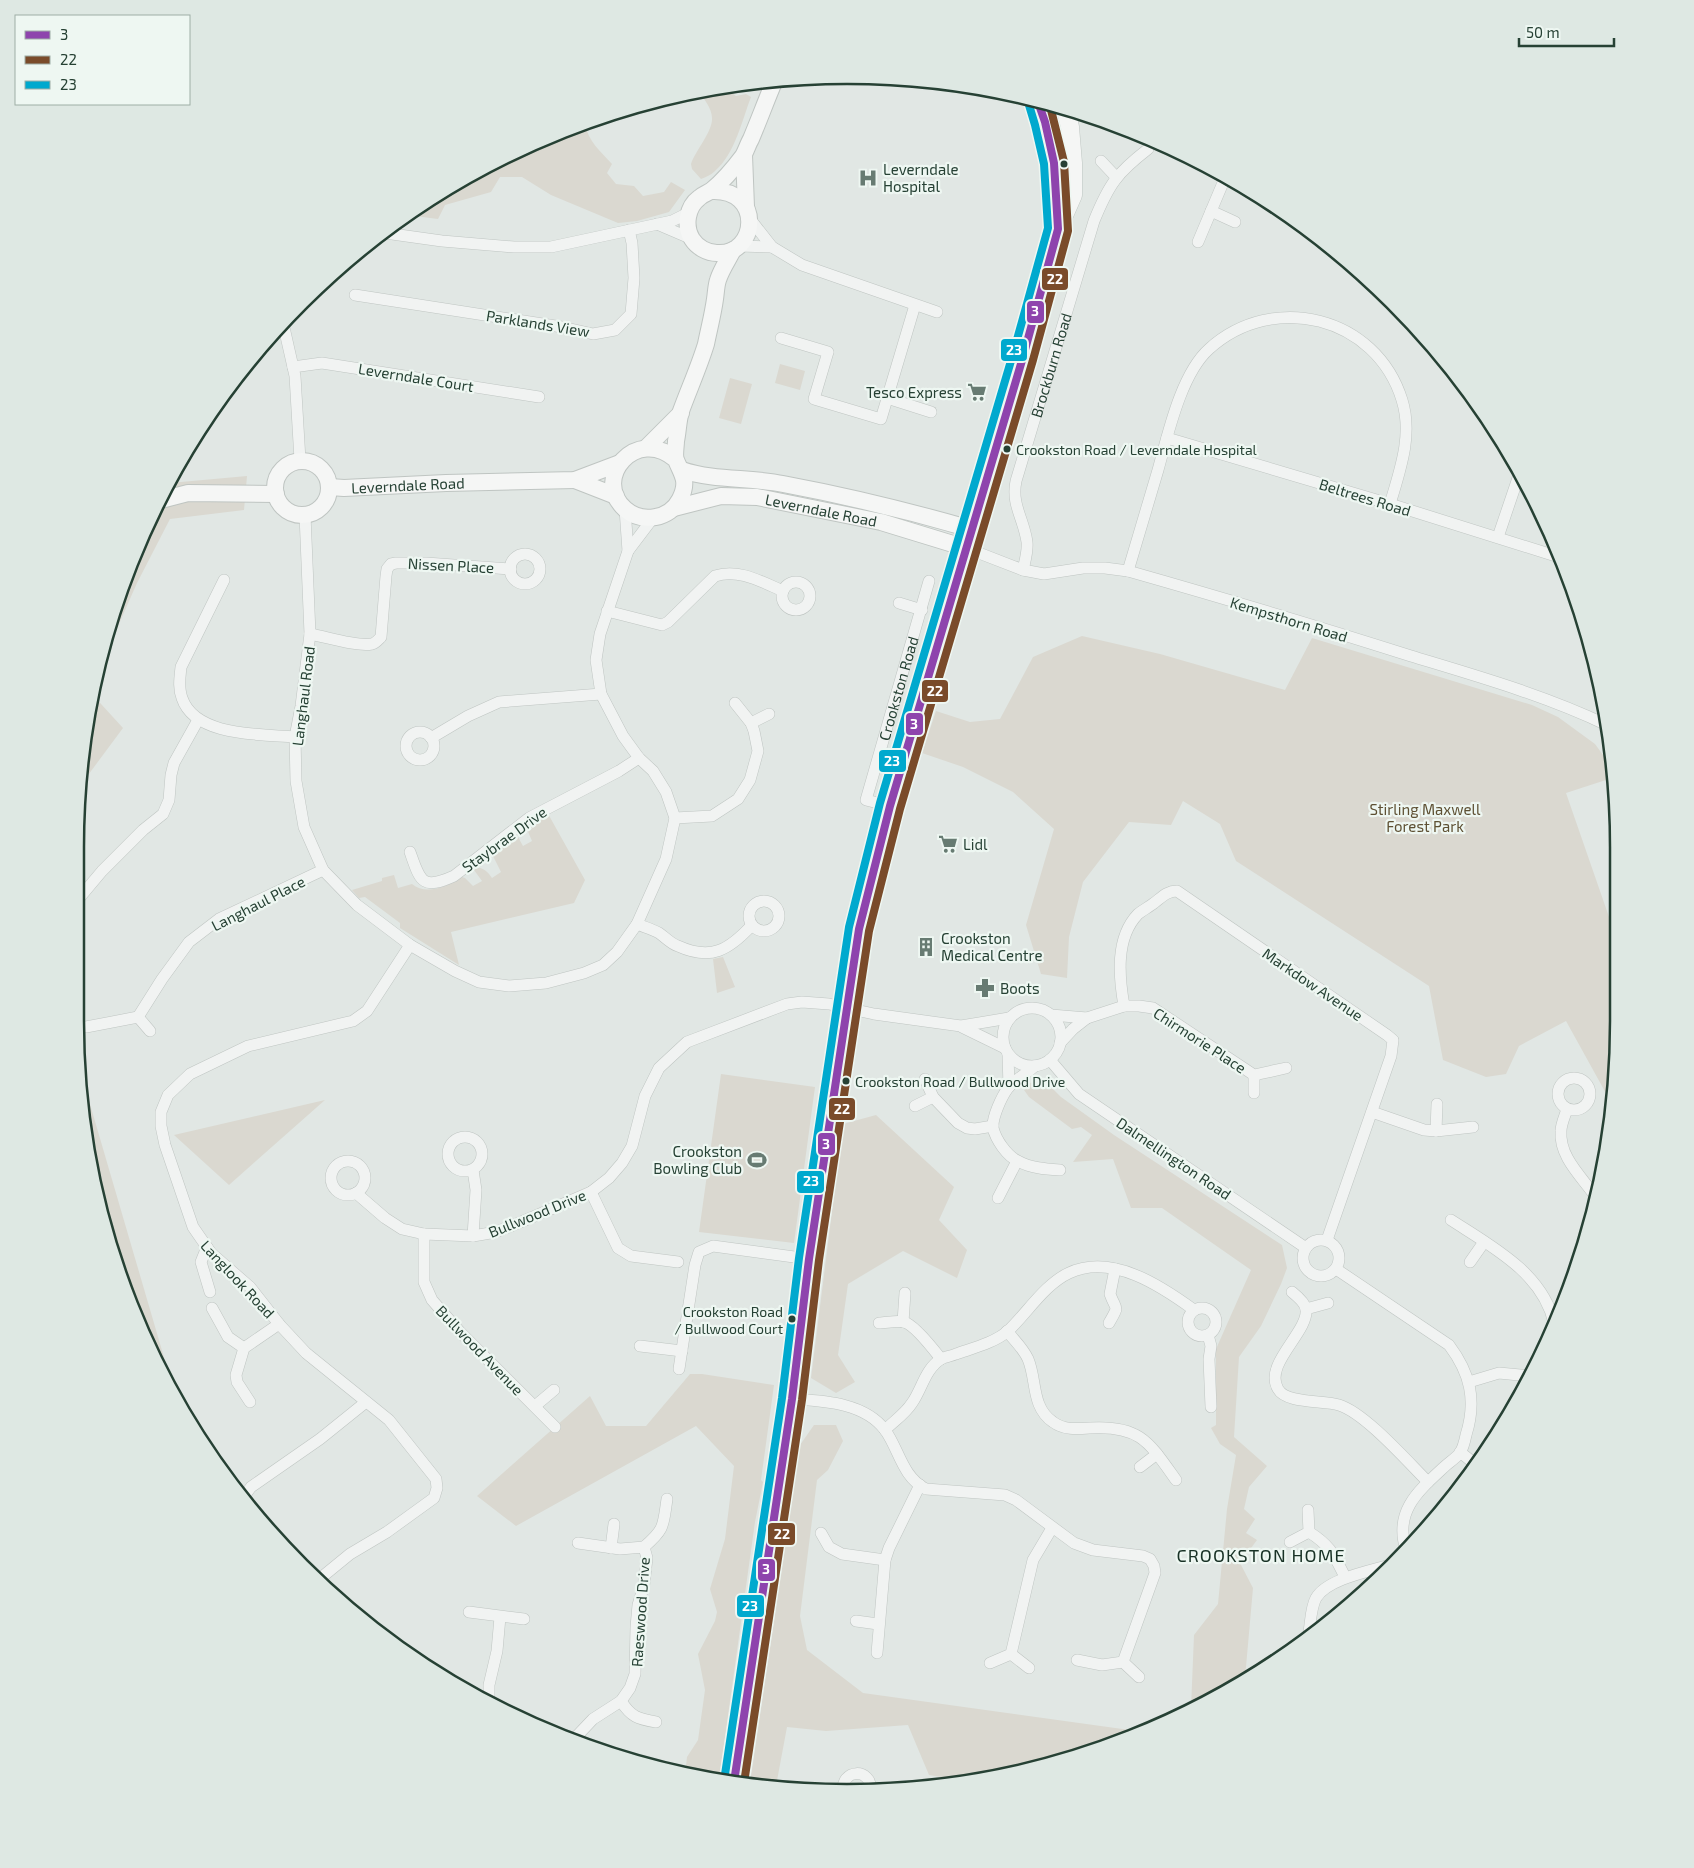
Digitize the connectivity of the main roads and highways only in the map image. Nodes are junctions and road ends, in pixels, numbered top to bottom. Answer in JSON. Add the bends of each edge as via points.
{"nodes":[{"id":1,"x":1041,"y":109,"type":"edge"},
{"id":2,"x":1068,"y":117,"type":"edge"},
{"id":3,"x":1058,"y":229,"type":"junction"},
{"id":4,"x":735,"y":1776,"type":"edge"}],
"edges":[{"from":1,"to":3,"type":"main road","name":"Crookston Road","via":[[1054,163]]},
{"from":2,"to":3,"type":"main road","name":"Crookston Road","via":[[1073,196]]},
{"from":3,"to":4,"type":"main road","name":"Crookston Road","via":[[890,806],[859,929]]}]}
